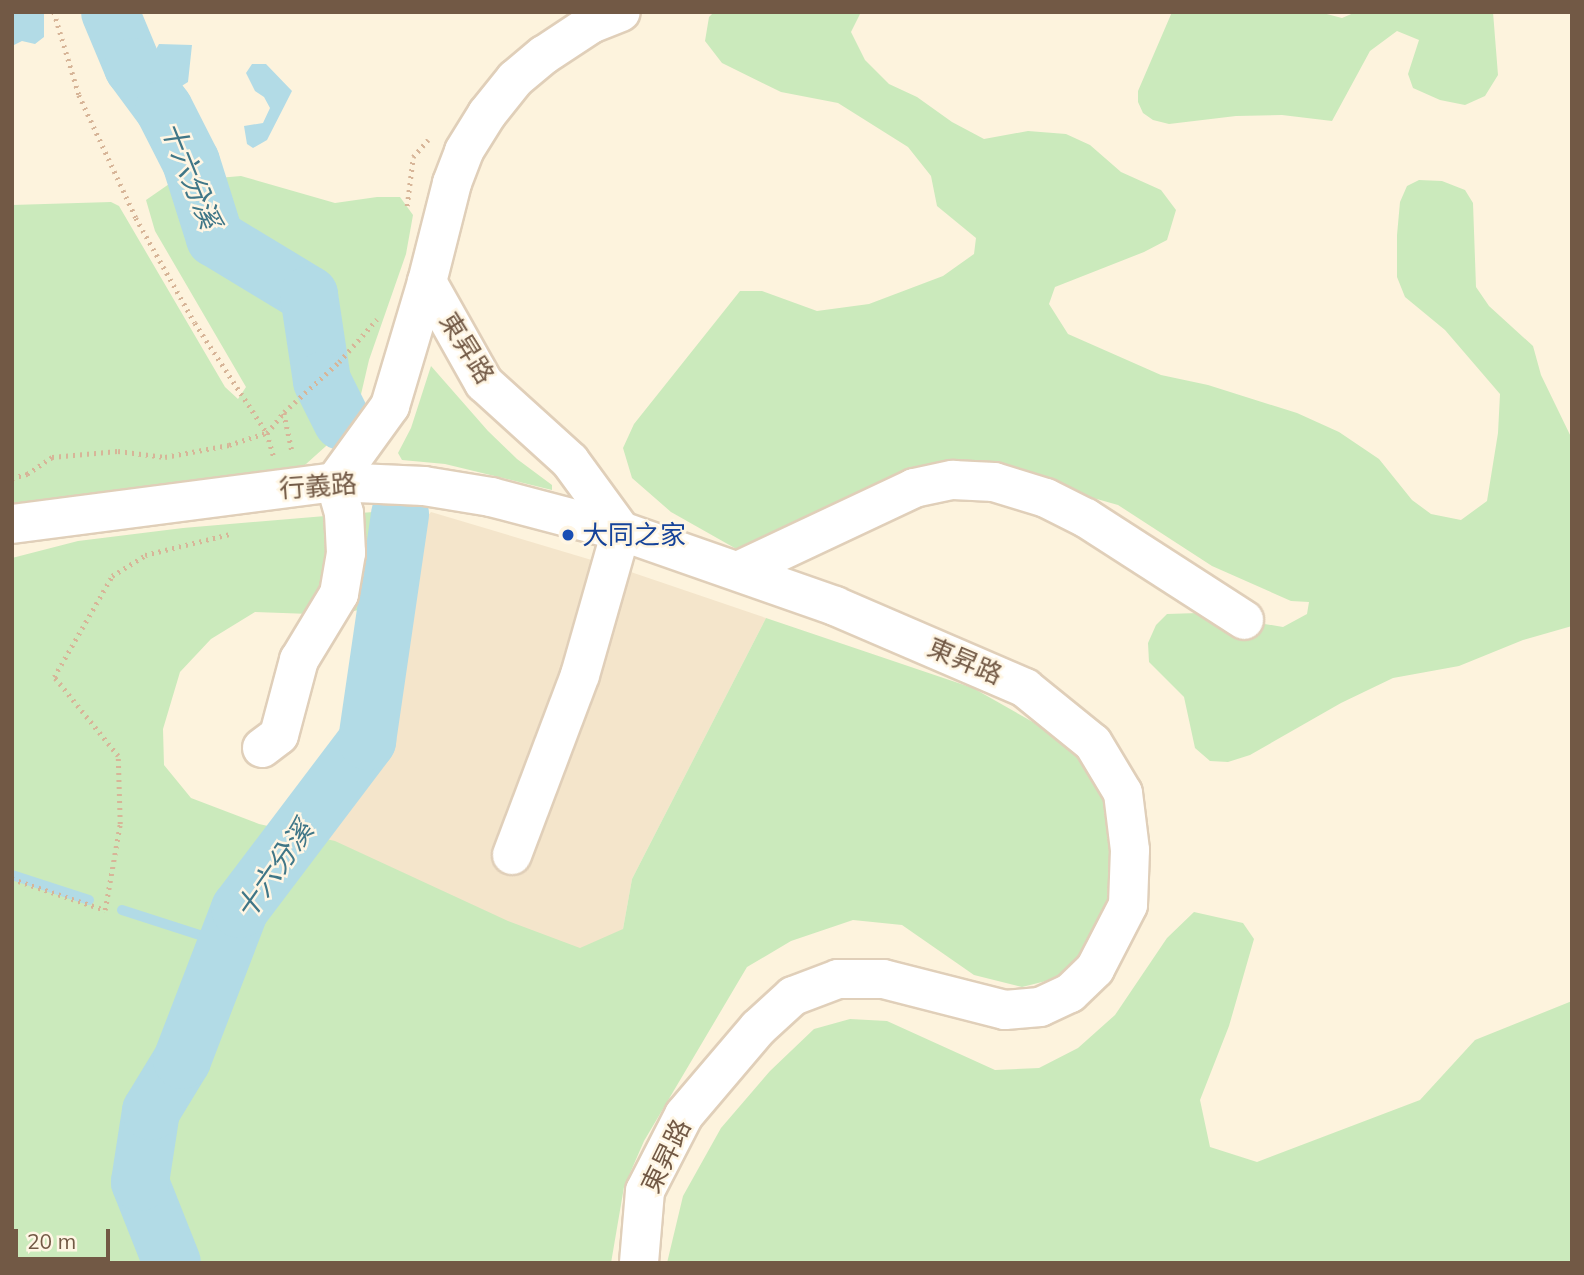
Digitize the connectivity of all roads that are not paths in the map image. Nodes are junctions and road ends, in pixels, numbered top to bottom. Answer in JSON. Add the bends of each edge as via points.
{"nodes":[{"id":1,"x":621,"y":12,"type":"edge"},
{"id":2,"x":427,"y":282,"type":"junction"},
{"id":3,"x":335,"y":482,"type":"junction"},
{"id":4,"x":12,"y":524,"type":"edge"},
{"id":5,"x":621,"y":531,"type":"junction"},
{"id":6,"x":738,"y":571,"type":"junction"},
{"id":7,"x":1244,"y":620,"type":"dead end"},
{"id":8,"x":262,"y":748,"type":"dead end"},
{"id":9,"x":512,"y":855,"type":"dead end"},
{"id":10,"x":639,"y":1263,"type":"edge"}],
"edges":[{"from":1,"to":2,"type":"street","name":"東昇路","via":[[591,24],[544,55],[515,79],[487,114],[464,151],[452,183]]},
{"from":2,"to":3,"type":"street","via":[[390,406]]},
{"from":2,"to":5,"type":"street","name":"東昇路","via":[[484,383],[570,461]]},
{"from":3,"to":4,"type":"street","name":"行義路"},
{"from":3,"to":5,"type":"street","name":"行義路","via":[[424,486],[491,496]]},
{"from":3,"to":8,"type":"street","via":[[344,513],[346,553],[339,594],[299,660],[279,735]]},
{"from":5,"to":6,"type":"street","name":"東昇路"},
{"from":5,"to":9,"type":"street","via":[[580,675]]},
{"from":6,"to":7,"type":"street","via":[[914,488],[953,480],[994,482],[1046,498],[1086,518]]},
{"from":6,"to":10,"type":"street","name":"東昇路","via":[[835,606],[1026,688],[1093,743],[1123,793],[1128,905],[1095,969],[1070,993],[1040,1007],[1005,1010],[883,979],[838,979],[793,996],[758,1028],[684,1115],[645,1191]]}]}
